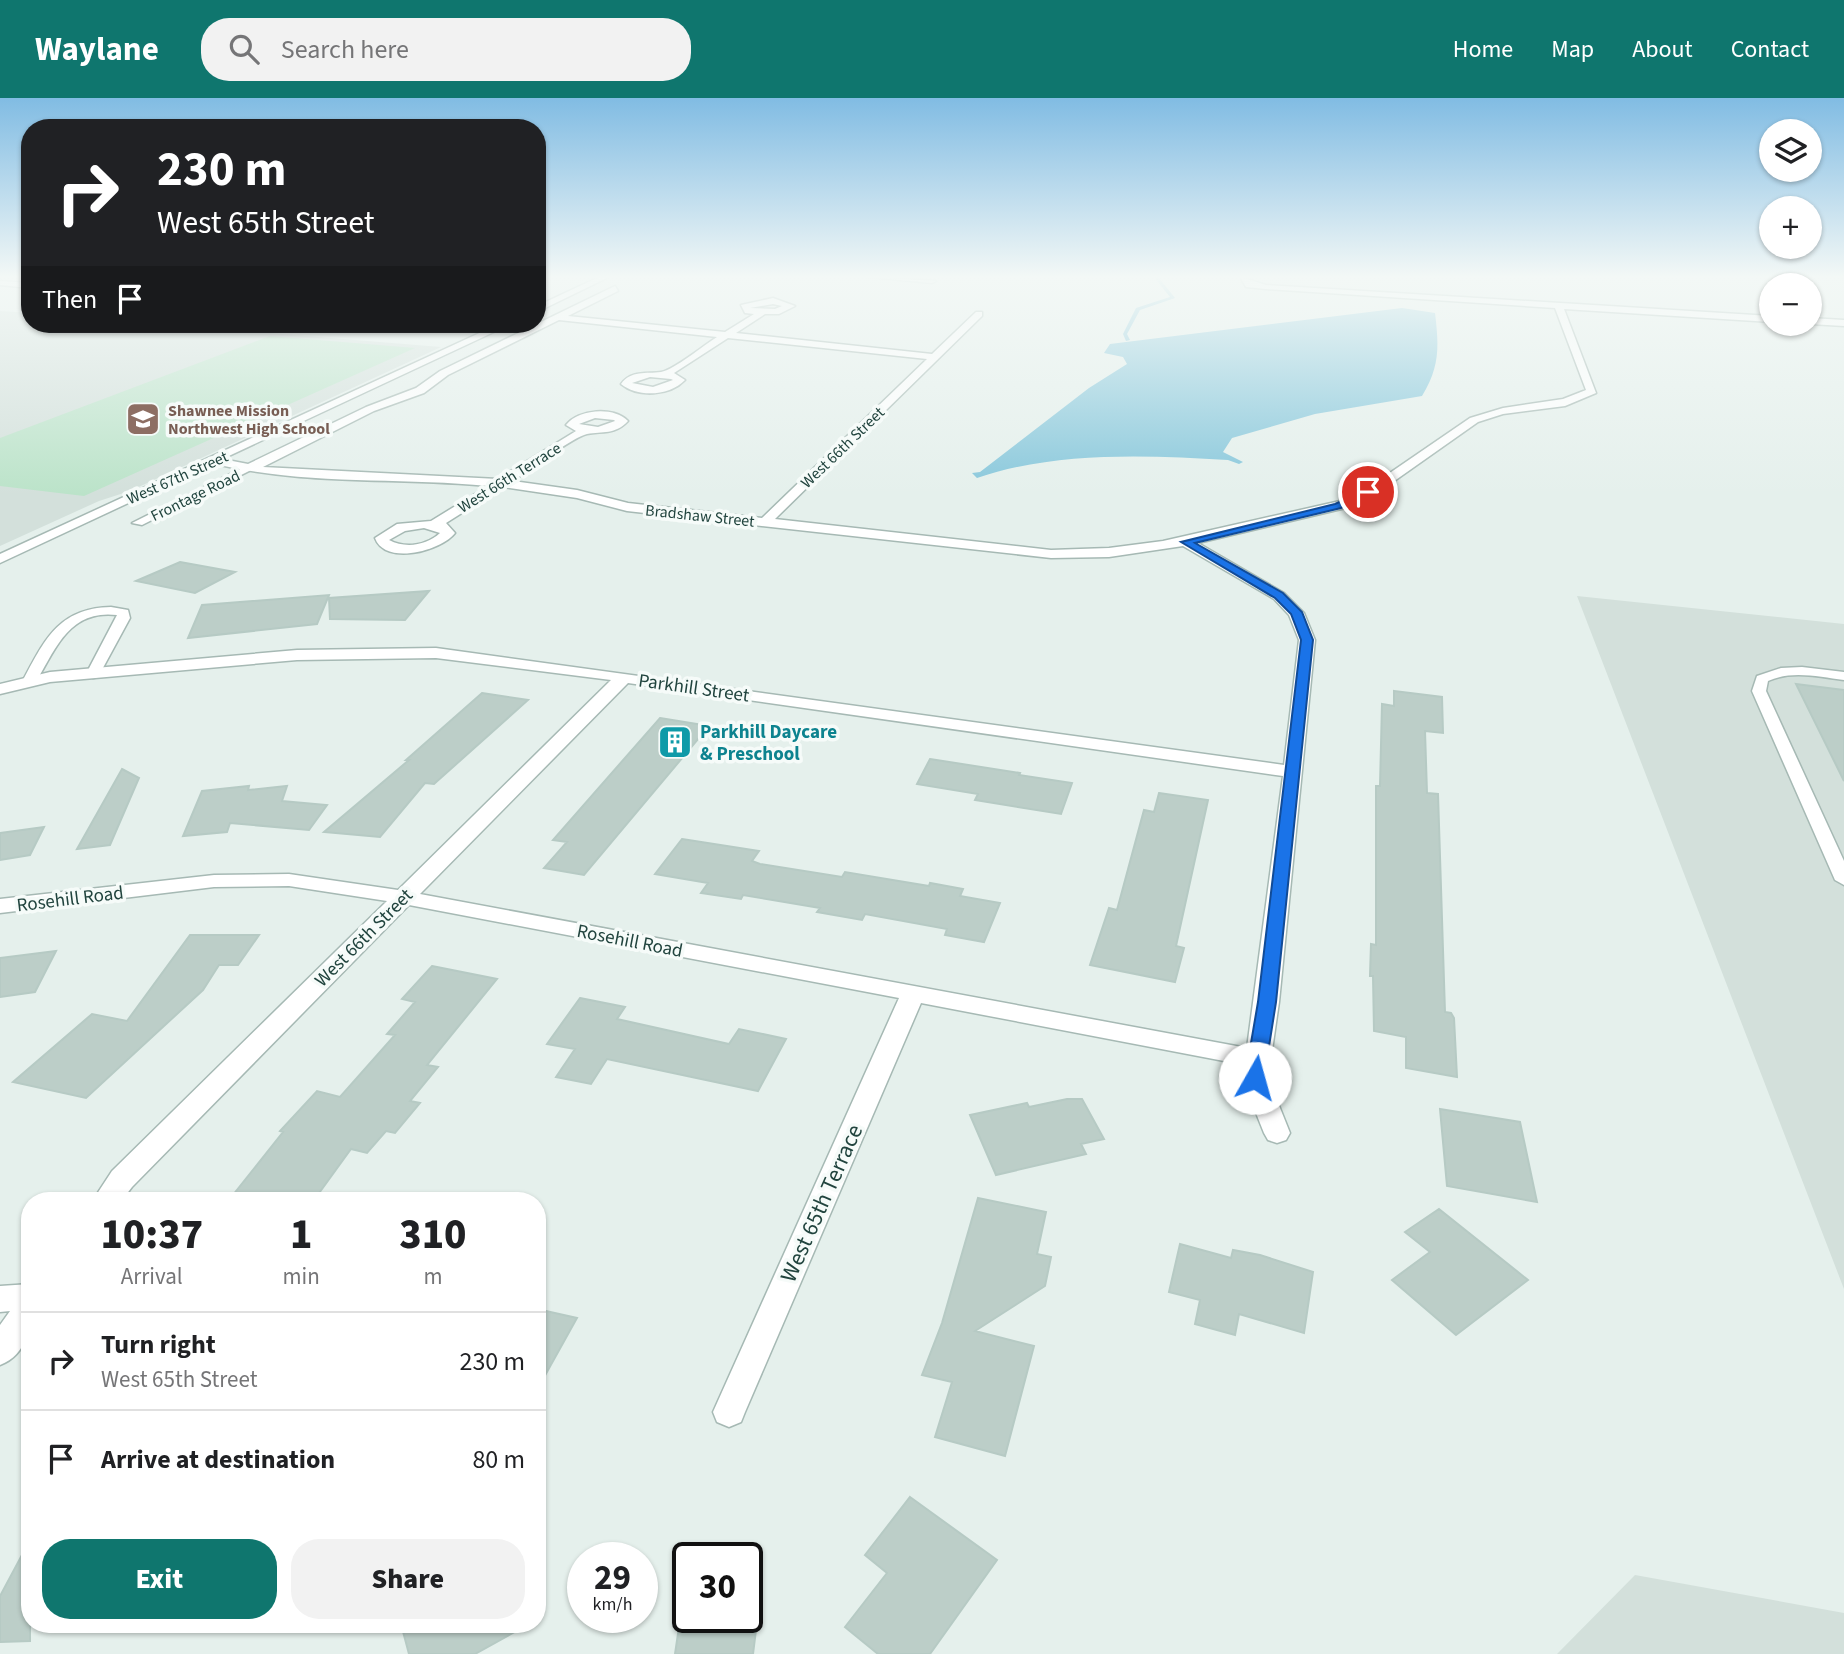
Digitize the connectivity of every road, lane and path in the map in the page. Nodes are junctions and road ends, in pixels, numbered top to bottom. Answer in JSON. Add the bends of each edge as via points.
{"nodes":[{"id":1,"x":451,"y":350,"type":"edge"},
{"id":2,"x":492,"y":350,"type":"edge"},
{"id":3,"x":702,"y":350,"type":"edge"},
{"id":4,"x":863,"y":350,"type":"edge"},
{"id":5,"x":941,"y":350,"type":"edge"},
{"id":6,"x":1577,"y":350,"type":"edge"},
{"id":7,"x":933,"y":357,"type":"junction"},
{"id":8,"x":666,"y":374,"type":"dead end"},
{"id":9,"x":1586,"y":395,"type":"junction"},
{"id":10,"x":1606,"y":401,"type":"dead end"},
{"id":11,"x":585,"y":430,"type":"dead end"},
{"id":12,"x":216,"y":460,"type":"junction"},
{"id":13,"x":252,"y":467,"type":"junction"},
{"id":14,"x":496,"y":485,"type":"junction"},
{"id":15,"x":765,"y":522,"type":"junction"},
{"id":16,"x":138,"y":523,"type":"dead end"},
{"id":17,"x":434,"y":525,"type":"dead end"},
{"id":18,"x":1186,"y":542,"type":"junction"},
{"id":19,"x":0,"y":559,"type":"edge"},
{"id":20,"x":93,"y":674,"type":"junction"},
{"id":21,"x":1844,"y":676,"type":"edge"},
{"id":22,"x":624,"y":677,"type":"junction"},
{"id":23,"x":29,"y":682,"type":"junction"},
{"id":24,"x":0,"y":688,"type":"edge"},
{"id":25,"x":1293,"y":772,"type":"junction"},
{"id":26,"x":1844,"y":880,"type":"edge"},
{"id":27,"x":403,"y":897,"type":"junction"},
{"id":28,"x":0,"y":906,"type":"edge"},
{"id":29,"x":914,"y":994,"type":"junction"},
{"id":30,"x":1256,"y":1058,"type":"junction"},
{"id":31,"x":1277,"y":1133,"type":"dead end"},
{"id":32,"x":113,"y":1192,"type":"edge"},
{"id":33,"x":21,"y":1297,"type":"edge"},
{"id":34,"x":0,"y":1298,"type":"edge"},
{"id":35,"x":21,"y":1320,"type":"edge"},
{"id":36,"x":0,"y":1351,"type":"edge"},
{"id":37,"x":729,"y":1412,"type":"dead end"}],
"edges":[{"from":1,"to":12,"type":"street","name":"West 67th Street"},
{"from":2,"to":13,"type":"street","name":"West 67th Street"},
{"from":3,"to":8,"type":"street"},
{"from":4,"to":7,"type":"street"},
{"from":5,"to":7,"type":"street","name":"West 66th Street"},
{"from":6,"to":9,"type":"street","via":[[1592,391]]},
{"from":7,"to":15,"type":"street","name":"West 66th Street"},
{"from":9,"to":10,"type":"street"},
{"from":9,"to":18,"type":"street","name":"Bradshaw Street","via":[[1578,401],[1475,419],[1380,484],[1338,506]]},
{"from":11,"to":14,"type":"street","name":"West 66th Terrace"},
{"from":12,"to":13,"type":"street","name":"Bradshaw Street"},
{"from":12,"to":19,"type":"street","name":"West 67th Street"},
{"from":13,"to":14,"type":"street","name":"Bradshaw Street"},
{"from":13,"to":16,"type":"lane","name":"Frontage Road"},
{"from":14,"to":15,"type":"street","name":"Bradshaw Street","via":[[584,495],[627,507]]},
{"from":14,"to":17,"type":"street","name":"West 66th Terrace"},
{"from":15,"to":18,"type":"street","name":"Bradshaw Street","via":[[1051,554],[1102,555]]},
{"from":18,"to":25,"type":"street","via":[[1279,596],[1296,612],[1307,640]]},
{"from":20,"to":22,"type":"street","name":"Parkhill Street","via":[[297,655],[409,652],[474,656]]},
{"from":20,"to":23,"type":"street"},
{"from":20,"to":23,"type":"lane","via":[[108,652],[123,613],[93,612],[65,622]]},
{"from":21,"to":26,"type":"lane","via":[[1773,672],[1762,679],[1759,691]]},
{"from":22,"to":25,"type":"street","name":"Parkhill Street"},
{"from":22,"to":27,"type":"street","name":"West 66th Street"},
{"from":23,"to":24,"type":"street"},
{"from":25,"to":30,"type":"street","via":[[1267,1002]]},
{"from":27,"to":28,"type":"street","name":"Rosehill Road","via":[[257,879]]},
{"from":27,"to":29,"type":"street","name":"Rosehill Road"},
{"from":27,"to":32,"type":"street","name":"West 66th Street"},
{"from":29,"to":30,"type":"street","name":"Rosehill Road"},
{"from":29,"to":37,"type":"street","name":"West 65th Terrace"},
{"from":30,"to":31,"type":"street","via":[[1255,1078]]},
{"from":33,"to":34,"type":"street"},
{"from":35,"to":36,"type":"street"}]}
